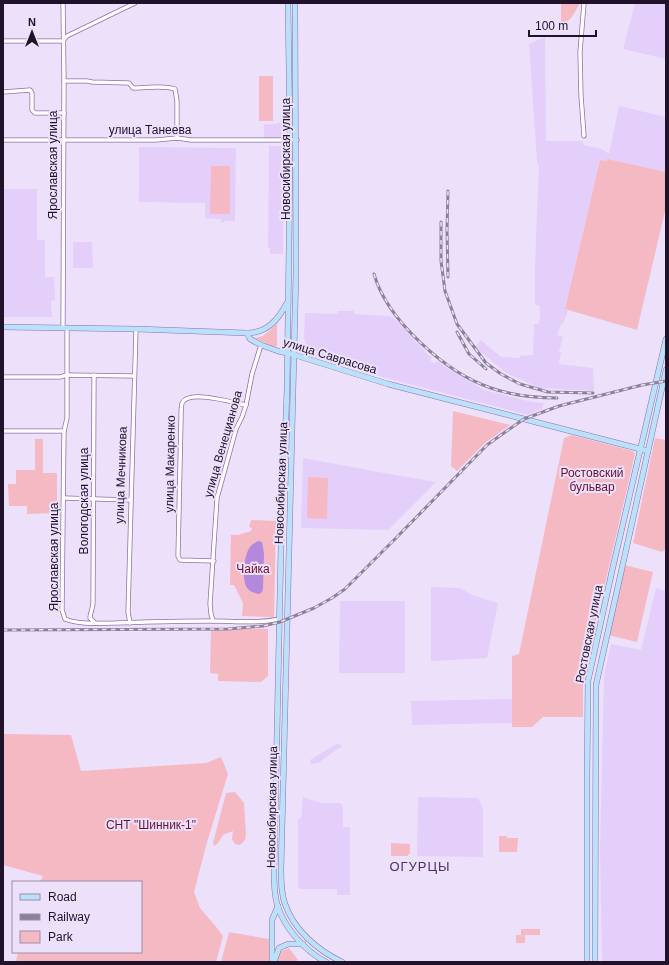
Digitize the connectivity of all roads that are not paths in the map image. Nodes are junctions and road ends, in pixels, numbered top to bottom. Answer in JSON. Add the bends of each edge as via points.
{"nodes":[{"id":1,"x":63,"y":3,"type":"edge"},
{"id":2,"x":135,"y":3,"type":"edge"},
{"id":3,"x":288,"y":3,"type":"edge"},
{"id":4,"x":295,"y":3,"type":"edge"},
{"id":5,"x":584,"y":3,"type":"edge"},
{"id":6,"x":3,"y":41,"type":"edge"},
{"id":7,"x":63,"y":41,"type":"junction"},
{"id":8,"x":64,"y":81,"type":"junction"},
{"id":9,"x":3,"y":92,"type":"edge"},
{"id":10,"x":64,"y":113,"type":"junction"},
{"id":11,"x":584,"y":136,"type":"dead end"},
{"id":12,"x":177,"y":138,"type":"junction"},
{"id":13,"x":3,"y":140,"type":"edge"},
{"id":14,"x":64,"y":140,"type":"junction"},
{"id":15,"x":290,"y":140,"type":"junction"},
{"id":16,"x":297,"y":140,"type":"junction"},
{"id":17,"x":288,"y":302,"type":"junction"},
{"id":18,"x":3,"y":327,"type":"edge"},
{"id":19,"x":65,"y":328,"type":"junction"},
{"id":20,"x":136,"y":329,"type":"junction"},
{"id":21,"x":247,"y":333,"type":"junction"},
{"id":22,"x":666,"y":339,"type":"edge"},
{"id":23,"x":261,"y":345,"type":"junction"},
{"id":24,"x":287,"y":353,"type":"junction"},
{"id":25,"x":295,"y":355,"type":"junction"},
{"id":26,"x":666,"y":370,"type":"edge"},
{"id":27,"x":67,"y":375,"type":"junction"},
{"id":28,"x":94,"y":375,"type":"junction"},
{"id":29,"x":134,"y":376,"type":"junction"},
{"id":30,"x":3,"y":377,"type":"edge"},
{"id":31,"x":246,"y":405,"type":"junction"},
{"id":32,"x":3,"y":431,"type":"edge"},
{"id":33,"x":64,"y":431,"type":"junction"},
{"id":34,"x":640,"y":449,"type":"junction"},
{"id":35,"x":648,"y":451,"type":"junction"},
{"id":36,"x":64,"y":498,"type":"junction"},
{"id":37,"x":94,"y":499,"type":"junction"},
{"id":38,"x":130,"y":500,"type":"junction"},
{"id":39,"x":214,"y":561,"type":"junction"},
{"id":40,"x":280,"y":619,"type":"junction"},
{"id":41,"x":213,"y":621,"type":"junction"},
{"id":42,"x":95,"y":623,"type":"junction"},
{"id":43,"x":130,"y":623,"type":"junction"},
{"id":44,"x":588,"y":685,"type":"junction"},
{"id":45,"x":596,"y":686,"type":"junction"},
{"id":46,"x":278,"y":906,"type":"junction"},
{"id":47,"x":588,"y":916,"type":"junction"},
{"id":48,"x":595,"y":916,"type":"junction"},
{"id":49,"x":303,"y":944,"type":"junction"},
{"id":50,"x":273,"y":962,"type":"edge"},
{"id":51,"x":326,"y":962,"type":"edge"},
{"id":52,"x":342,"y":962,"type":"edge"},
{"id":53,"x":587,"y":962,"type":"edge"},
{"id":54,"x":595,"y":962,"type":"edge"}],
"edges":[{"from":1,"to":7,"type":"street","name":"Ярославская улица"},
{"from":2,"to":7,"type":"street","via":[[67,36]]},
{"from":3,"to":15,"type":"street","name":"Новосибирская улица"},
{"from":4,"to":16,"type":"street","name":"Новосибирская улица"},
{"from":5,"to":11,"type":"street","via":[[580,52],[580,96]]},
{"from":6,"to":7,"type":"street"},
{"from":7,"to":8,"type":"street","name":"Ярославская улица"},
{"from":8,"to":10,"type":"street","name":"Ярославская улица"},
{"from":8,"to":12,"type":"street","via":[[129,83],[133,88],[175,89]]},
{"from":9,"to":10,"type":"street","via":[[30,90],[32,110],[35,113]]},
{"from":10,"to":14,"type":"street","name":"Ярославская улица"},
{"from":12,"to":14,"type":"street","name":"улица Танеева"},
{"from":12,"to":15,"type":"street","name":"улица Танеева"},
{"from":13,"to":14,"type":"street","name":"улица Танеева"},
{"from":14,"to":19,"type":"street","name":"Ярославская улица"},
{"from":15,"to":16,"type":"street","name":"улица Танеева"},
{"from":15,"to":17,"type":"street","name":"Новосибирская улица"},
{"from":16,"to":25,"type":"street","name":"Новосибирская улица"},
{"from":17,"to":21,"type":"street","via":[[272,324],[263,330]]},
{"from":17,"to":24,"type":"street","name":"Новосибирская улица"},
{"from":18,"to":19,"type":"street"},
{"from":19,"to":20,"type":"street"},
{"from":19,"to":27,"type":"street","name":"Ярославская улица"},
{"from":20,"to":21,"type":"street"},
{"from":20,"to":29,"type":"street","name":"улица Мечникова"},
{"from":21,"to":23,"type":"street","name":"улица Саврасова","via":[[250,339]]},
{"from":22,"to":34,"type":"street","name":"Ростовская улица"},
{"from":23,"to":24,"type":"street","name":"улица Саврасова"},
{"from":23,"to":31,"type":"street","name":"улица Венецианова"},
{"from":24,"to":25,"type":"street","name":"улица Саврасова"},
{"from":24,"to":40,"type":"street","name":"Новосибирская улица"},
{"from":25,"to":34,"type":"street","name":"улица Саврасова","via":[[388,384]]},
{"from":25,"to":52,"type":"street","name":"Новосибирская улица","via":[[284,719],[282,890],[290,916],[302,932],[318,948]]},
{"from":26,"to":35,"type":"street","name":"Ростовская улица"},
{"from":27,"to":28,"type":"street"},
{"from":27,"to":30,"type":"street"},
{"from":27,"to":33,"type":"street","name":"Ярославская улица","via":[[67,418]]},
{"from":28,"to":29,"type":"street"},
{"from":28,"to":37,"type":"street","name":"Вологодская улица"},
{"from":29,"to":38,"type":"street","name":"улица Мечникова"},
{"from":31,"to":39,"type":"street","name":"улица Венецианова","via":[[236,429],[217,498]]},
{"from":31,"to":39,"type":"street","name":"улица Макаренко","via":[[208,397],[191,397],[182,403],[178,556],[180,560]]},
{"from":32,"to":33,"type":"street"},
{"from":33,"to":36,"type":"street","name":"Ярославская улица"},
{"from":34,"to":35,"type":"street","name":"улица Саврасова"},
{"from":34,"to":44,"type":"street","name":"Ростовская улица"},
{"from":35,"to":45,"type":"street","name":"Ростовская улица"},
{"from":36,"to":37,"type":"street"},
{"from":36,"to":42,"type":"street","name":"Ярославская улица","via":[[62,610],[65,619]]},
{"from":37,"to":38,"type":"street"},
{"from":37,"to":42,"type":"street","name":"Вологодская улица","via":[[93,603],[90,618]]},
{"from":38,"to":43,"type":"street","name":"улица Мечникова"},
{"from":39,"to":41,"type":"street","name":"улица Венецианова","via":[[210,604]]},
{"from":40,"to":41,"type":"street","name":"Ярославская улица","via":[[252,623]]},
{"from":40,"to":46,"type":"street","name":"Новосибирская улица","via":[[274,871]]},
{"from":41,"to":43,"type":"street","name":"Ярославская улица"},
{"from":42,"to":43,"type":"street","name":"Ярославская улица"},
{"from":44,"to":45,"type":"street"},
{"from":44,"to":47,"type":"street","name":"Ростовская улица"},
{"from":45,"to":48,"type":"street","name":"Ростовская улица"},
{"from":46,"to":49,"type":"street","name":"Новосибирская улица","via":[[289,928]]},
{"from":46,"to":50,"type":"street","name":"Новосибирская улица","via":[[272,920]]},
{"from":47,"to":48,"type":"street"},
{"from":47,"to":53,"type":"street","name":"Ростовская улица"},
{"from":48,"to":54,"type":"street","name":"Ростовская улица"},
{"from":49,"to":50,"type":"street","name":"Новосибирская улица","via":[[288,944],[279,948]]},
{"from":49,"to":51,"type":"street","name":"Новосибирская улица"}]}
